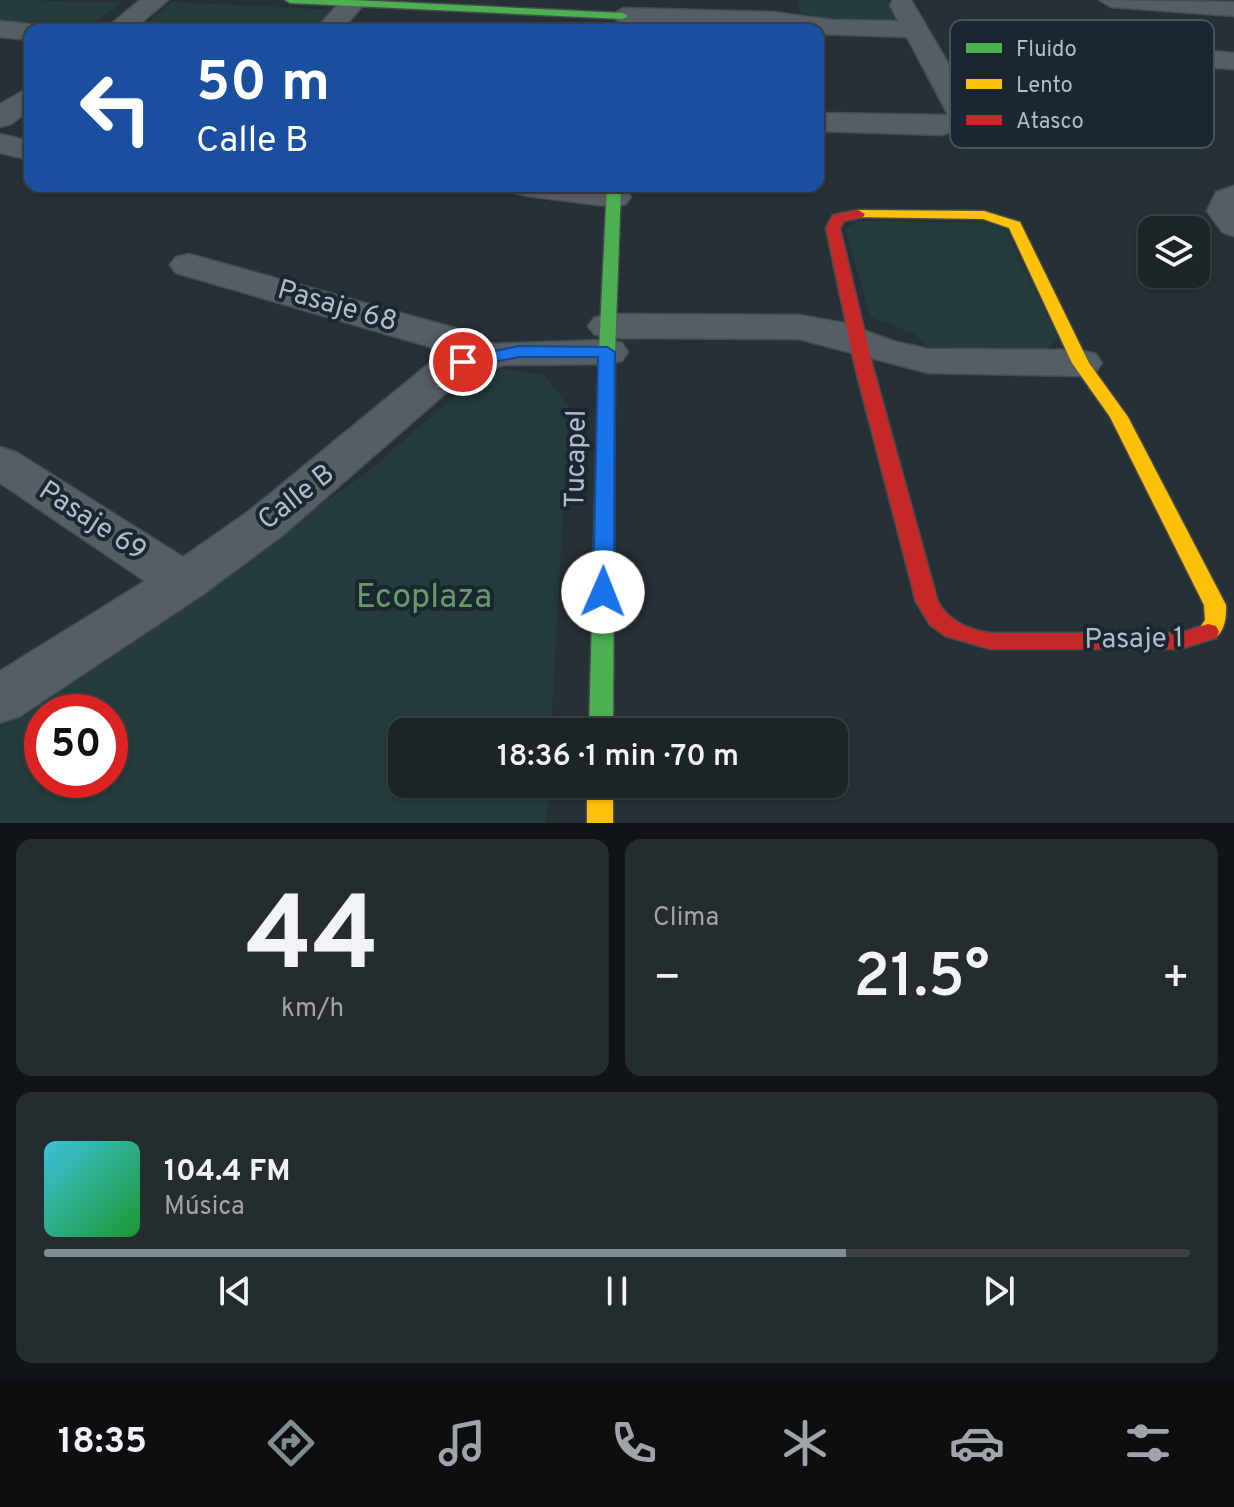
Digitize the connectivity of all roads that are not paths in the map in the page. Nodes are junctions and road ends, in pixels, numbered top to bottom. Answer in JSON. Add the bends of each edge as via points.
{"nodes":[{"id":1,"x":156,"y":0,"type":"edge"},
{"id":2,"x":290,"y":0,"type":"edge"},
{"id":3,"x":788,"y":0,"type":"edge"},
{"id":4,"x":900,"y":0,"type":"edge"},
{"id":5,"x":1111,"y":0,"type":"edge"},
{"id":6,"x":353,"y":3,"type":"junction"},
{"id":7,"x":427,"y":3,"type":"edge"},
{"id":8,"x":1189,"y":3,"type":"edge"},
{"id":9,"x":1234,"y":9,"type":"edge"},
{"id":10,"x":623,"y":15,"type":"edge"},
{"id":11,"x":125,"y":24,"type":"edge"},
{"id":12,"x":334,"y":24,"type":"edge"},
{"id":13,"x":772,"y":24,"type":"edge"},
{"id":14,"x":803,"y":24,"type":"edge"},
{"id":15,"x":824,"y":27,"type":"edge"},
{"id":16,"x":0,"y":29,"type":"edge"},
{"id":17,"x":914,"y":29,"type":"junction"},
{"id":18,"x":24,"y":31,"type":"edge"},
{"id":19,"x":1214,"y":59,"type":"edge"},
{"id":20,"x":1234,"y":61,"type":"edge"},
{"id":21,"x":950,"y":91,"type":"edge"},
{"id":22,"x":824,"y":122,"type":"edge"},
{"id":23,"x":950,"y":124,"type":"edge"},
{"id":24,"x":0,"y":143,"type":"edge"},
{"id":25,"x":24,"y":149,"type":"edge"},
{"id":26,"x":614,"y":192,"type":"edge"},
{"id":27,"x":189,"y":265,"type":"dead end"},
{"id":28,"x":607,"y":339,"type":"junction"},
{"id":29,"x":860,"y":343,"type":"junction"},
{"id":30,"x":482,"y":356,"type":"junction"},
{"id":31,"x":1081,"y":363,"type":"junction"},
{"id":32,"x":0,"y":462,"type":"edge"},
{"id":33,"x":184,"y":582,"type":"junction"},
{"id":34,"x":0,"y":700,"type":"edge"},
{"id":35,"x":601,"y":718,"type":"edge"},
{"id":36,"x":600,"y":798,"type":"edge"},
{"id":37,"x":600,"y":823,"type":"edge"}],
"edges":[{"from":1,"to":11,"type":"street"},
{"from":2,"to":6,"type":"street"},
{"from":3,"to":14,"type":"street"},
{"from":4,"to":17,"type":"street"},
{"from":5,"to":8,"type":"street"},
{"from":6,"to":7,"type":"street"},
{"from":6,"to":12,"type":"street"},
{"from":7,"to":10,"type":"street"},
{"from":8,"to":9,"type":"street"},
{"from":10,"to":13,"type":"street"},
{"from":15,"to":17,"type":"street"},
{"from":16,"to":18,"type":"street"},
{"from":17,"to":21,"type":"street"},
{"from":19,"to":20,"type":"street"},
{"from":22,"to":23,"type":"street"},
{"from":24,"to":25,"type":"street"},
{"from":26,"to":28,"type":"street","name":"Tucapel"},
{"from":27,"to":30,"type":"street","name":"Pasaje 68","via":[[441,337]]},
{"from":28,"to":29,"type":"street","name":"Calle B","via":[[799,327]]},
{"from":28,"to":30,"type":"street","name":"Calle B"},
{"from":28,"to":35,"type":"street","name":"Tucapel"},
{"from":29,"to":31,"type":"street","name":"Calle B","via":[[928,361]]},
{"from":29,"to":31,"type":"street","name":"Pasaje 1","via":[[833,228],[838,218],[984,215],[1008,221],[1019,231]]},
{"from":29,"to":31,"type":"street","name":"Pasaje 1","via":[[936,621],[960,635],[990,641],[1199,639],[1216,624],[1215,605],[1119,417]]},
{"from":30,"to":33,"type":"street","name":"Calle B","via":[[435,379],[334,469]]},
{"from":32,"to":33,"type":"street","name":"Pasaje 69"},
{"from":33,"to":34,"type":"street","name":"Calle B"},
{"from":36,"to":37,"type":"street"}]}
